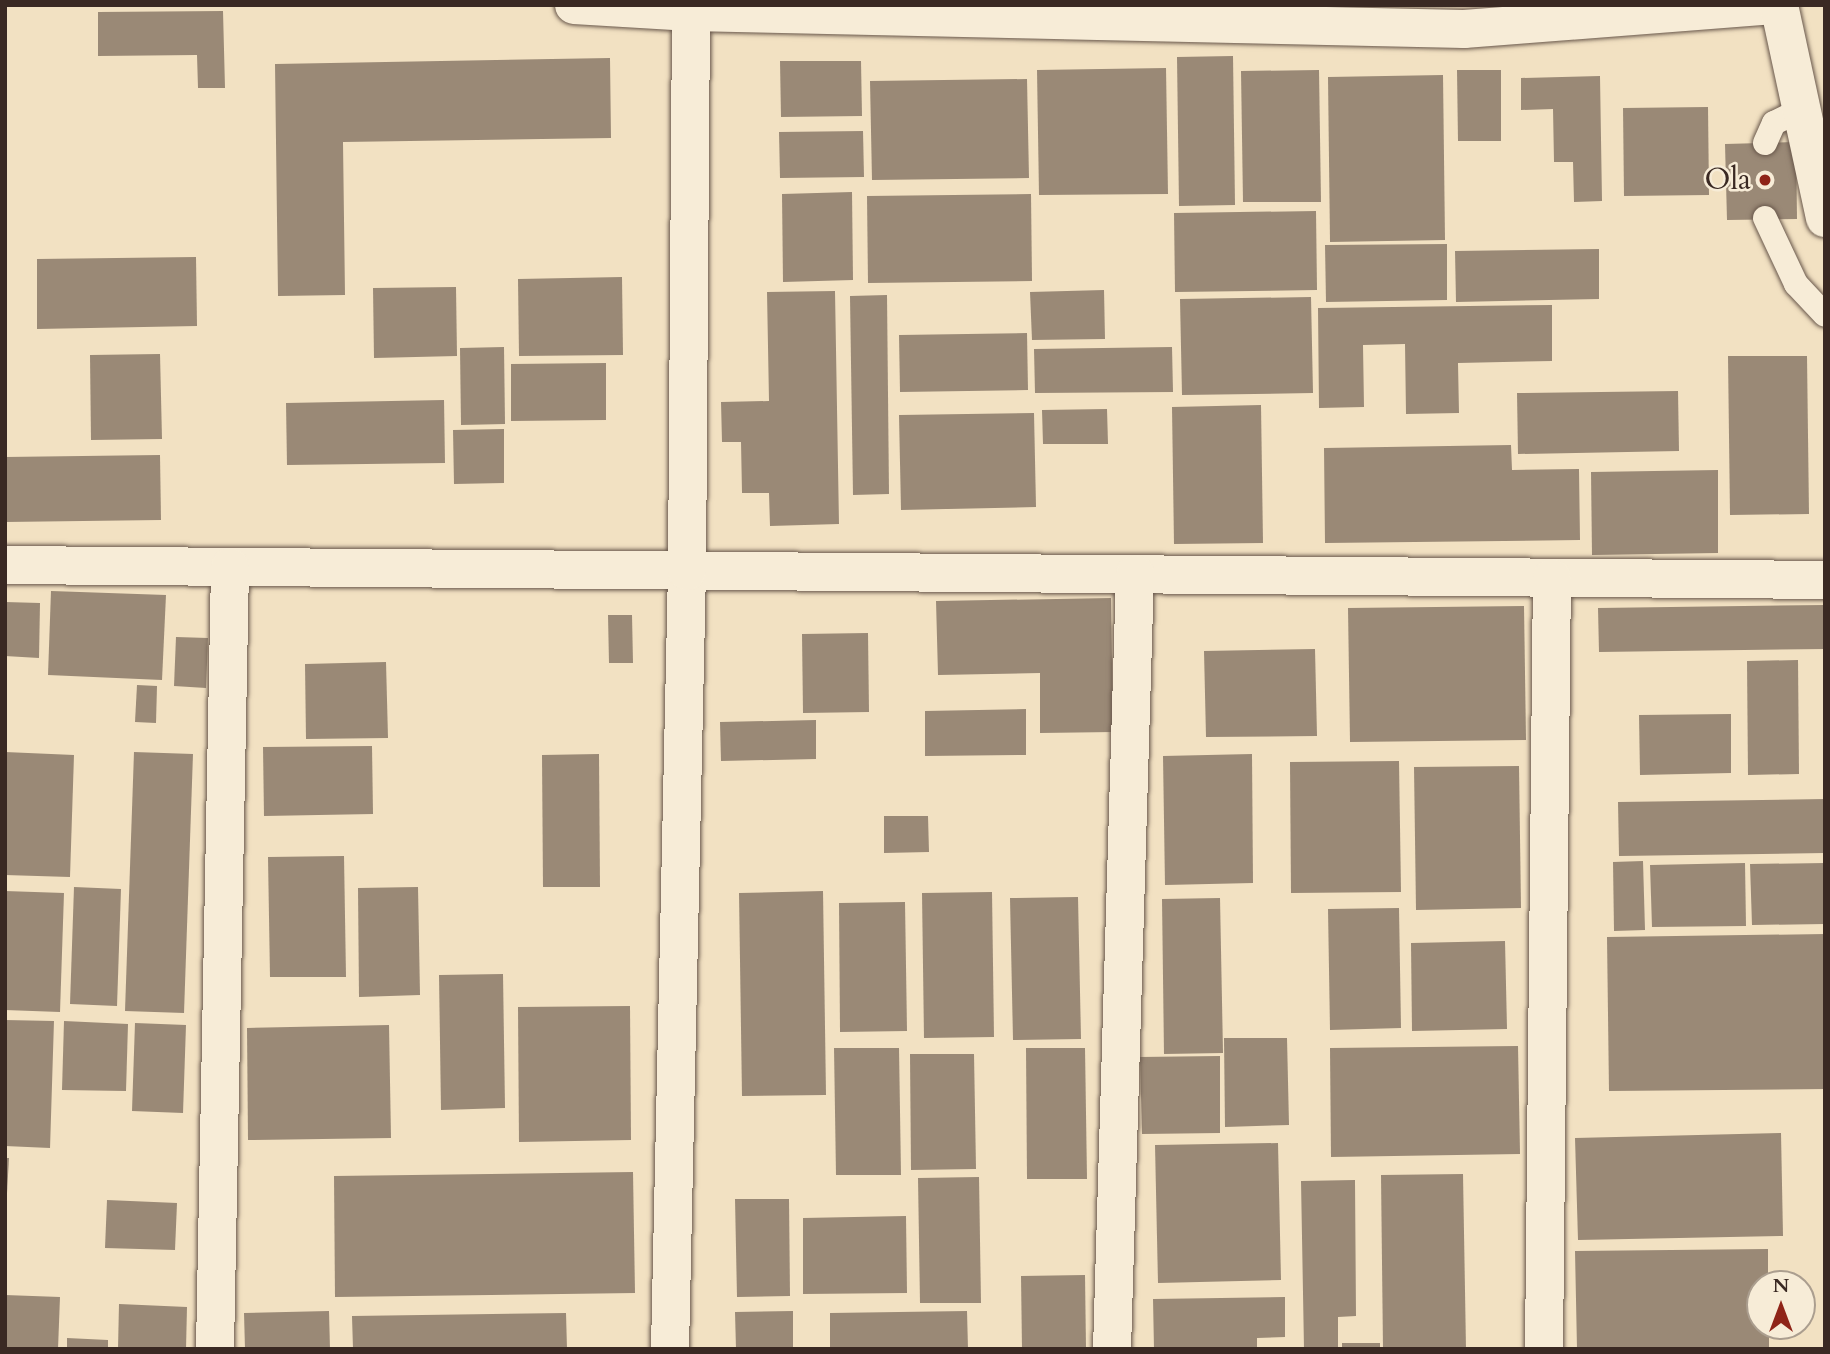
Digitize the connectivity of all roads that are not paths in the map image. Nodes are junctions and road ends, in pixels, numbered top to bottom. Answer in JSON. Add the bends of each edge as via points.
{"nodes":[{"id":1,"x":574,"y":5,"type":"edge"},
{"id":2,"x":1778,"y":5,"type":"edge"},
{"id":3,"x":691,"y":12,"type":"junction"},
{"id":4,"x":1460,"y":17,"type":"edge"},
{"id":5,"x":1801,"y":110,"type":"junction"},
{"id":6,"x":1765,"y":143,"type":"dead end"},
{"id":7,"x":1765,"y":218,"type":"dead end"},
{"id":8,"x":1825,"y":218,"type":"edge"},
{"id":9,"x":1825,"y":315,"type":"edge"},
{"id":10,"x":5,"y":565,"type":"edge"},
{"id":11,"x":230,"y":567,"type":"junction"},
{"id":12,"x":688,"y":571,"type":"junction"},
{"id":13,"x":1135,"y":575,"type":"junction"},
{"id":14,"x":1552,"y":578,"type":"junction"},
{"id":15,"x":1825,"y":580,"type":"edge"},
{"id":16,"x":215,"y":1349,"type":"edge"},
{"id":17,"x":670,"y":1349,"type":"edge"},
{"id":18,"x":1112,"y":1349,"type":"edge"},
{"id":19,"x":1544,"y":1349,"type":"edge"}],
"edges":[{"from":1,"to":3,"type":"street"},
{"from":2,"to":4,"type":"street"},
{"from":2,"to":5,"type":"street"},
{"from":3,"to":4,"type":"street"},
{"from":3,"to":12,"type":"street"},
{"from":5,"to":6,"type":"lane","via":[[1774,123]]},
{"from":5,"to":8,"type":"street"},
{"from":7,"to":9,"type":"lane","via":[[1796,284]]},
{"from":10,"to":11,"type":"street"},
{"from":11,"to":12,"type":"street"},
{"from":11,"to":16,"type":"street"},
{"from":12,"to":13,"type":"street"},
{"from":12,"to":17,"type":"street"},
{"from":13,"to":14,"type":"street"},
{"from":13,"to":18,"type":"street"},
{"from":14,"to":15,"type":"street"},
{"from":14,"to":19,"type":"street"}]}
